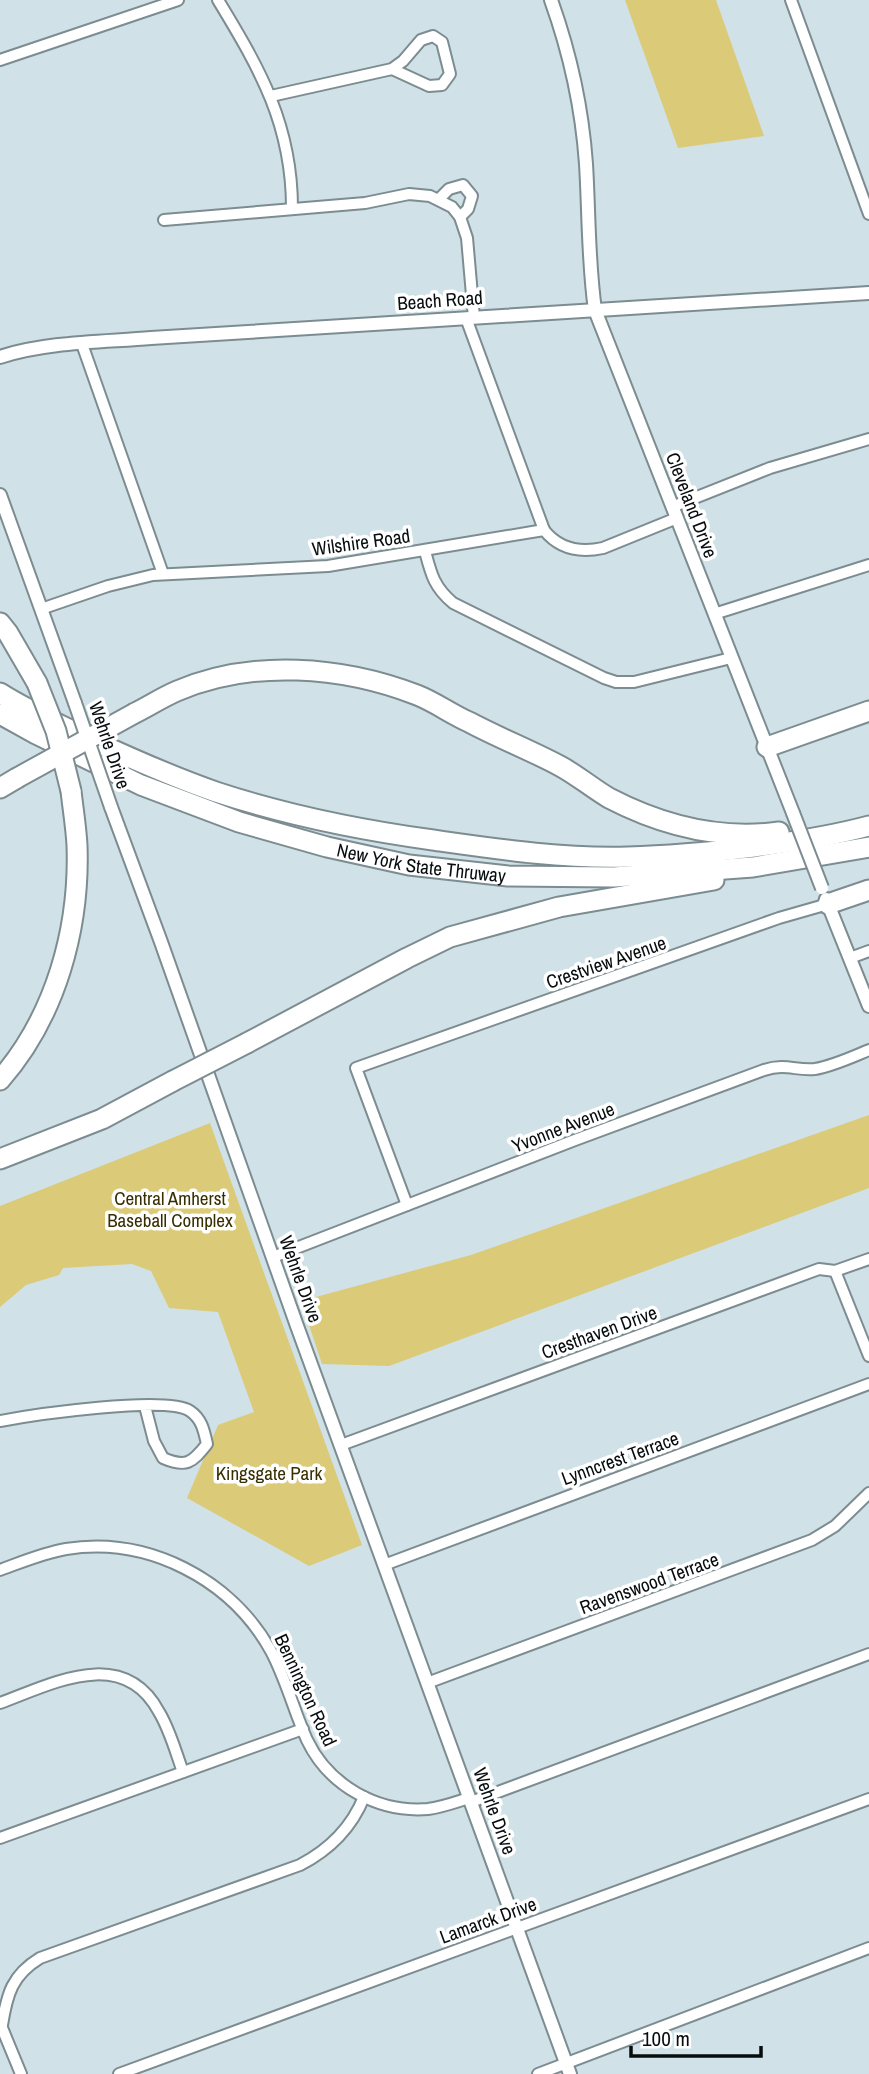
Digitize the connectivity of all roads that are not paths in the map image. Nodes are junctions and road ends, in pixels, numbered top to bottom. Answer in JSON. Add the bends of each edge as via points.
{"nodes":[{"id":1,"x":178,"y":0,"type":"edge"},
{"id":2,"x":218,"y":0,"type":"edge"},
{"id":3,"x":551,"y":0,"type":"edge"},
{"id":4,"x":791,"y":0,"type":"edge"},
{"id":5,"x":0,"y":60,"type":"edge"},
{"id":6,"x":392,"y":69,"type":"junction"},
{"id":7,"x":271,"y":96,"type":"junction"},
{"id":8,"x":439,"y":199,"type":"junction"},
{"id":9,"x":292,"y":208,"type":"junction"},
{"id":10,"x":869,"y":214,"type":"edge"},
{"id":11,"x":460,"y":217,"type":"junction"},
{"id":12,"x":164,"y":220,"type":"dead end"},
{"id":13,"x":869,"y":292,"type":"edge"},
{"id":14,"x":595,"y":310,"type":"junction"},
{"id":15,"x":470,"y":318,"type":"junction"},
{"id":16,"x":82,"y":344,"type":"junction"},
{"id":17,"x":0,"y":357,"type":"edge"},
{"id":18,"x":869,"y":439,"type":"edge"},
{"id":19,"x":0,"y":495,"type":"edge"},
{"id":20,"x":675,"y":513,"type":"junction"},
{"id":21,"x":544,"y":530,"type":"junction"},
{"id":22,"x":425,"y":551,"type":"junction"},
{"id":23,"x":869,"y":565,"type":"edge"},
{"id":24,"x":163,"y":575,"type":"junction"},
{"id":25,"x":41,"y":609,"type":"junction"},
{"id":26,"x":714,"y":614,"type":"junction"},
{"id":27,"x":0,"y":623,"type":"edge"},
{"id":28,"x":731,"y":658,"type":"junction"},
{"id":29,"x":0,"y":693,"type":"edge"},
{"id":30,"x":869,"y":711,"type":"edge"},
{"id":31,"x":0,"y":714,"type":"edge"},
{"id":32,"x":767,"y":747,"type":"junction"},
{"id":33,"x":9,"y":783,"type":"edge"},
{"id":34,"x":869,"y":816,"type":"edge"},
{"id":35,"x":869,"y":826,"type":"edge"},
{"id":36,"x":869,"y":847,"type":"edge"},
{"id":37,"x":800,"y":860,"type":"junction"},
{"id":38,"x":869,"y":890,"type":"edge"},
{"id":39,"x":825,"y":896,"type":"junction"},
{"id":40,"x":869,"y":951,"type":"edge"},
{"id":41,"x":850,"y":958,"type":"junction"},
{"id":42,"x":869,"y":1006,"type":"edge"},
{"id":43,"x":869,"y":1051,"type":"edge"},
{"id":44,"x":0,"y":1080,"type":"edge"},
{"id":45,"x":0,"y":1159,"type":"edge"},
{"id":46,"x":407,"y":1205,"type":"junction"},
{"id":47,"x":273,"y":1257,"type":"junction"},
{"id":48,"x":869,"y":1258,"type":"edge"},
{"id":49,"x":835,"y":1271,"type":"junction"},
{"id":50,"x":869,"y":1356,"type":"edge"},
{"id":51,"x":869,"y":1384,"type":"edge"},
{"id":52,"x":145,"y":1406,"type":"junction"},
{"id":53,"x":0,"y":1421,"type":"edge"},
{"id":54,"x":341,"y":1446,"type":"junction"},
{"id":55,"x":869,"y":1493,"type":"edge"},
{"id":56,"x":384,"y":1565,"type":"junction"},
{"id":57,"x":0,"y":1570,"type":"edge"},
{"id":58,"x":869,"y":1654,"type":"edge"},
{"id":59,"x":427,"y":1682,"type":"junction"},
{"id":60,"x":0,"y":1703,"type":"edge"},
{"id":61,"x":303,"y":1729,"type":"junction"},
{"id":62,"x":183,"y":1772,"type":"junction"},
{"id":63,"x":364,"y":1797,"type":"junction"},
{"id":64,"x":869,"y":1799,"type":"edge"},
{"id":65,"x":470,"y":1800,"type":"junction"},
{"id":66,"x":0,"y":1838,"type":"edge"},
{"id":67,"x":517,"y":1928,"type":"junction"},
{"id":68,"x":869,"y":1948,"type":"edge"},
{"id":69,"x":12,"y":1985,"type":"junction"},
{"id":70,"x":0,"y":1990,"type":"edge"},
{"id":71,"x":1,"y":2024,"type":"edge"},
{"id":72,"x":568,"y":2069,"type":"edge"},
{"id":73,"x":21,"y":2074,"type":"edge"},
{"id":74,"x":118,"y":2074,"type":"edge"},
{"id":75,"x":538,"y":2074,"type":"edge"}],
"edges":[{"from":1,"to":5,"type":"street"},
{"from":2,"to":7,"type":"street"},
{"from":3,"to":14,"type":"street","name":"Cleveland Drive","via":[[579,105]]},
{"from":4,"to":10,"type":"street"},
{"from":6,"to":6,"type":"street","via":[[421,40],[433,36],[442,42],[450,75],[442,85],[429,86]]},
{"from":6,"to":7,"type":"street"},
{"from":7,"to":9,"type":"street","via":[[285,138]]},
{"from":8,"to":9,"type":"street","via":[[409,194],[365,203]]},
{"from":8,"to":11,"type":"street"},
{"from":8,"to":11,"type":"street","via":[[463,185],[472,195]]},
{"from":9,"to":12,"type":"street"},
{"from":11,"to":15,"type":"street","via":[[467,238]]},
{"from":13,"to":14,"type":"street","name":"Beach Road"},
{"from":14,"to":15,"type":"street","name":"Beach Road"},
{"from":14,"to":20,"type":"street","name":"Cleveland Drive"},
{"from":15,"to":16,"type":"street","name":"Beach Road"},
{"from":15,"to":21,"type":"street"},
{"from":16,"to":17,"type":"street","name":"Beach Road"},
{"from":16,"to":24,"type":"street"},
{"from":18,"to":20,"type":"street","via":[[770,468]]},
{"from":19,"to":25,"type":"street","name":"Wehrle Drive"},
{"from":20,"to":21,"type":"street","via":[[592,551],[557,543]]},
{"from":20,"to":26,"type":"street","name":"Cleveland Drive"},
{"from":21,"to":22,"type":"street","name":"Wilshire Road"},
{"from":22,"to":24,"type":"street","name":"Wilshire Road","via":[[328,566]]},
{"from":22,"to":28,"type":"street","via":[[433,580],[453,603],[604,678],[634,682]]},
{"from":23,"to":26,"type":"street"},
{"from":24,"to":25,"type":"street","name":"Wilshire Road","via":[[108,586]]},
{"from":25,"to":47,"type":"street","name":"Wehrle Drive","bridge":true},
{"from":26,"to":28,"type":"street","name":"Cleveland Drive"},
{"from":27,"to":44,"type":"highway","bridge":true,"via":[[37,683],[56,731],[71,791],[77,844],[71,937],[58,980],[24,1049]]},
{"from":28,"to":32,"type":"street","name":"Cleveland Drive"},
{"from":29,"to":35,"type":"highway","name":"New York State Thruway","via":[[124,755],[215,791],[270,808],[402,836],[485,848],[626,857],[700,854]]},
{"from":30,"to":32,"type":"highway"},
{"from":31,"to":37,"type":"highway","name":"New York State Thruway","via":[[141,785],[239,822],[409,865],[508,876],[614,877]]},
{"from":32,"to":39,"type":"street","name":"Cleveland Drive","bridge":true},
{"from":33,"to":34,"type":"highway","bridge":true,"via":[[179,691],[262,671],[325,671],[418,695],[561,766],[609,797],[695,830],[775,833]]},
{"from":36,"to":37,"type":"highway","name":"New York State Thruway"},
{"from":37,"to":45,"type":"highway","bridge":true,"via":[[750,874],[559,907],[450,937],[102,1119]]},
{"from":38,"to":39,"type":"highway"},
{"from":39,"to":41,"type":"street","name":"Cleveland Drive"},
{"from":39,"to":46,"type":"street","name":"Crestview Avenue","via":[[779,918],[356,1068]]},
{"from":40,"to":41,"type":"street"},
{"from":41,"to":42,"type":"street","name":"Cleveland Drive"},
{"from":43,"to":46,"type":"street","name":"Yvonne Avenue","via":[[820,1068],[764,1070]]},
{"from":46,"to":47,"type":"street","name":"Yvonne Avenue"},
{"from":47,"to":54,"type":"street","name":"Wehrle Drive"},
{"from":48,"to":49,"type":"street","name":"Cresthaven Drive"},
{"from":49,"to":50,"type":"street"},
{"from":49,"to":54,"type":"street","name":"Cresthaven Drive","via":[[819,1269]]},
{"from":51,"to":56,"type":"street","name":"Lynncrest Terrace"},
{"from":52,"to":52,"type":"street","via":[[189,1410],[203,1424],[206,1444],[196,1459],[178,1464],[163,1458]]},
{"from":52,"to":53,"type":"street"},
{"from":54,"to":56,"type":"street","name":"Wehrle Drive"},
{"from":55,"to":59,"type":"street","name":"Ravenswood Terrace","via":[[835,1526],[812,1540]]},
{"from":56,"to":59,"type":"street","name":"Wehrle Drive"},
{"from":57,"to":61,"type":"street","name":"Bennington Road","via":[[46,1553],[87,1547],[128,1549],[187,1569],[222,1592],[260,1633]]},
{"from":58,"to":65,"type":"street","name":"Bennington Road"},
{"from":59,"to":65,"type":"street","name":"Wehrle Drive"},
{"from":60,"to":62,"type":"street","via":[[76,1676],[98,1673],[123,1679],[144,1692],[159,1712]]},
{"from":61,"to":62,"type":"street"},
{"from":61,"to":63,"type":"street","name":"Bennington Road","via":[[324,1767]]},
{"from":62,"to":66,"type":"street"},
{"from":63,"to":65,"type":"street","name":"Bennington Road","via":[[413,1809]]},
{"from":63,"to":69,"type":"street","via":[[347,1828],[314,1858],[40,1958]]},
{"from":64,"to":67,"type":"street","name":"Lamarck Drive"},
{"from":65,"to":67,"type":"street","name":"Wehrle Drive"},
{"from":67,"to":72,"type":"street","name":"Wehrle Drive"},
{"from":67,"to":74,"type":"street","name":"Lamarck Drive"},
{"from":68,"to":72,"type":"street"},
{"from":69,"to":70,"type":"street"},
{"from":69,"to":71,"type":"street"},
{"from":71,"to":73,"type":"street"},
{"from":72,"to":75,"type":"street"}]}
